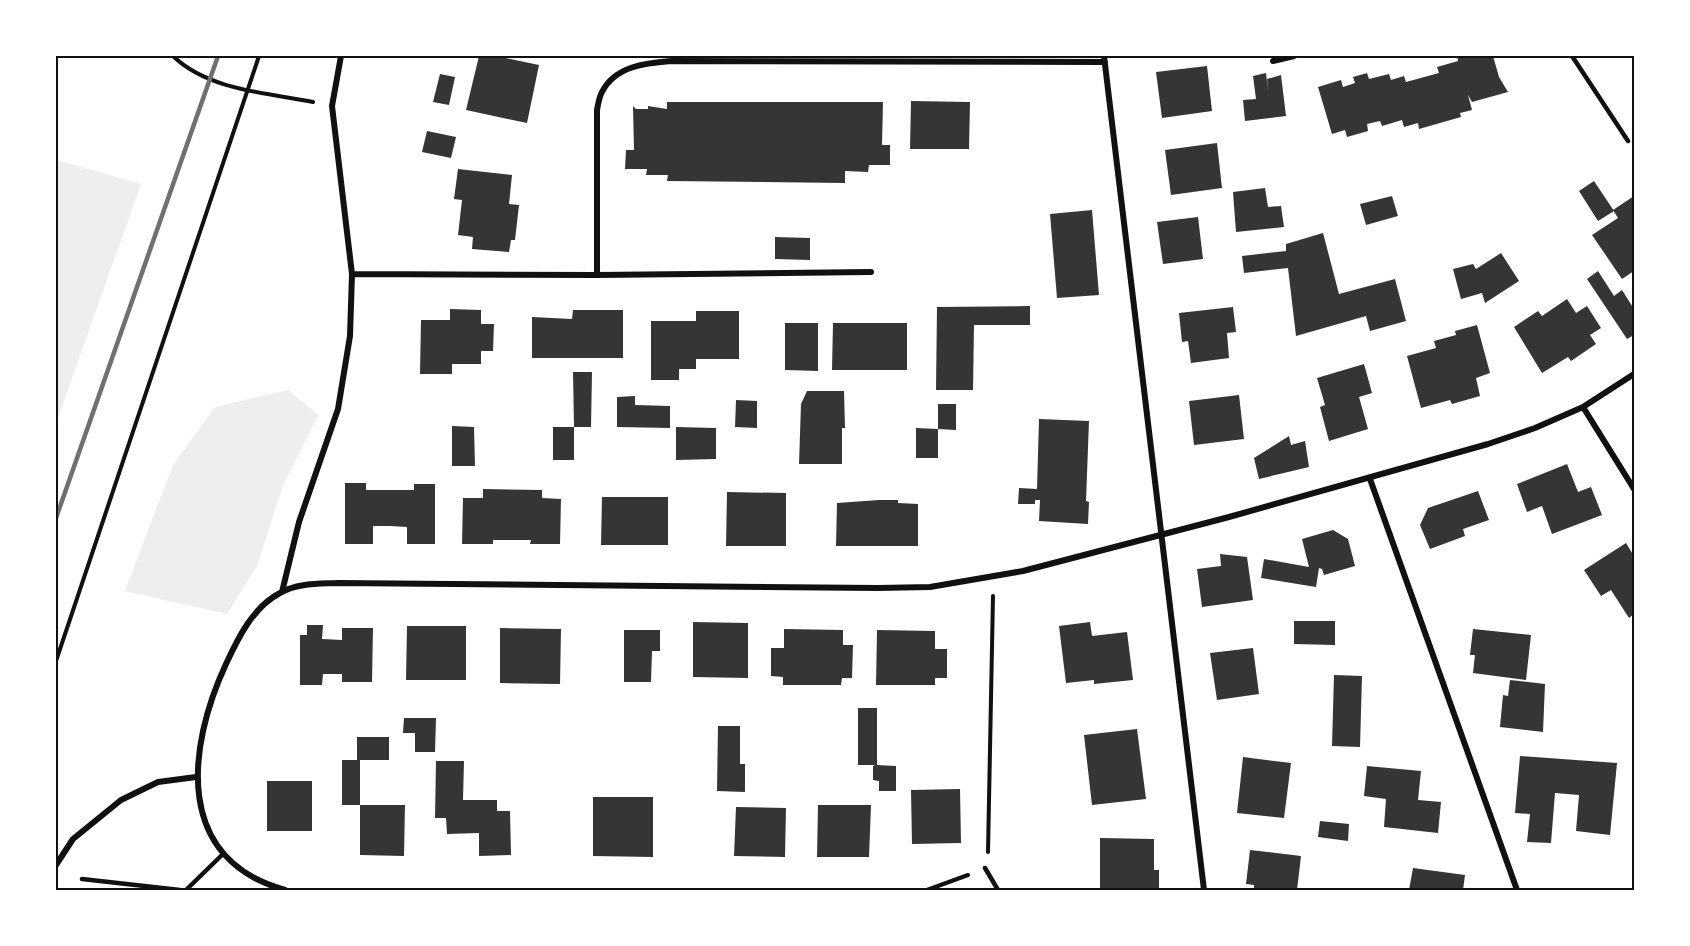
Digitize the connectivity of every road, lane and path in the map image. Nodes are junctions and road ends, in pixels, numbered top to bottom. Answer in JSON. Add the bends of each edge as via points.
{"nodes":[{"id":1,"x":173,"y":56,"type":"edge"},
{"id":2,"x":259,"y":56,"type":"edge"},
{"id":3,"x":341,"y":56,"type":"edge"},
{"id":4,"x":1294,"y":56,"type":"edge"},
{"id":5,"x":1572,"y":56,"type":"edge"},
{"id":6,"x":1105,"y":59,"type":"edge"},
{"id":7,"x":1273,"y":61,"type":"dead end"},
{"id":8,"x":248,"y":90,"type":"junction"},
{"id":9,"x":332,"y":106,"type":"junction"},
{"id":10,"x":1628,"y":141,"type":"dead end"},
{"id":11,"x":871,"y":272,"type":"dead end"},
{"id":12,"x":352,"y":274,"type":"junction"},
{"id":13,"x":597,"y":275,"type":"junction"},
{"id":14,"x":1635,"y":374,"type":"edge"},
{"id":15,"x":1583,"y":407,"type":"junction"},
{"id":16,"x":1370,"y":479,"type":"junction"},
{"id":17,"x":1635,"y":489,"type":"edge"},
{"id":18,"x":1163,"y":535,"type":"junction"},
{"id":19,"x":993,"y":577,"type":"junction"},
{"id":20,"x":282,"y":592,"type":"junction"},
{"id":21,"x":56,"y":661,"type":"edge"},
{"id":22,"x":196,"y":777,"type":"junction"},
{"id":23,"x":223,"y":854,"type":"junction"},
{"id":24,"x":56,"y":865,"type":"edge"},
{"id":25,"x":985,"y":868,"type":"junction"},
{"id":26,"x":81,"y":879,"type":"dead end"},
{"id":27,"x":180,"y":891,"type":"edge"},
{"id":28,"x":186,"y":891,"type":"edge"},
{"id":29,"x":285,"y":891,"type":"edge"},
{"id":30,"x":927,"y":891,"type":"edge"},
{"id":31,"x":998,"y":891,"type":"edge"},
{"id":32,"x":1204,"y":891,"type":"edge"},
{"id":33,"x":1517,"y":891,"type":"edge"}],
"edges":[{"from":1,"to":8,"type":"path","via":[[210,80]]},
{"from":2,"to":8,"type":"path"},
{"from":3,"to":9,"type":"street"},
{"from":4,"to":7,"type":"street"},
{"from":5,"to":10,"type":"lane"},
{"from":6,"to":13,"type":"street","via":[[671,61],[628,69],[602,91],[597,111]]},
{"from":6,"to":18,"type":"street"},
{"from":8,"to":9,"type":"path"},
{"from":8,"to":21,"type":"path"},
{"from":9,"to":12,"type":"street"},
{"from":11,"to":13,"type":"street"},
{"from":12,"to":13,"type":"street"},
{"from":12,"to":20,"type":"street","via":[[350,336],[338,409],[298,522]]},
{"from":14,"to":15,"type":"street"},
{"from":15,"to":16,"type":"street","via":[[1498,441]]},
{"from":15,"to":17,"type":"street"},
{"from":16,"to":18,"type":"street"},
{"from":16,"to":33,"type":"street"},
{"from":18,"to":19,"type":"street"},
{"from":18,"to":32,"type":"street"},
{"from":19,"to":20,"type":"street","via":[[930,587],[338,583]]},
{"from":19,"to":25,"type":"path","via":[[989,845]]},
{"from":20,"to":22,"type":"street","via":[[250,619],[234,645],[205,721]]},
{"from":22,"to":23,"type":"street","via":[[208,830]]},
{"from":22,"to":24,"type":"street","via":[[158,782],[121,800],[72,839]]},
{"from":23,"to":28,"type":"lane"},
{"from":23,"to":29,"type":"street","via":[[268,886]]},
{"from":25,"to":30,"type":"path"},
{"from":25,"to":31,"type":"lane"},
{"from":26,"to":27,"type":"lane"}]}
